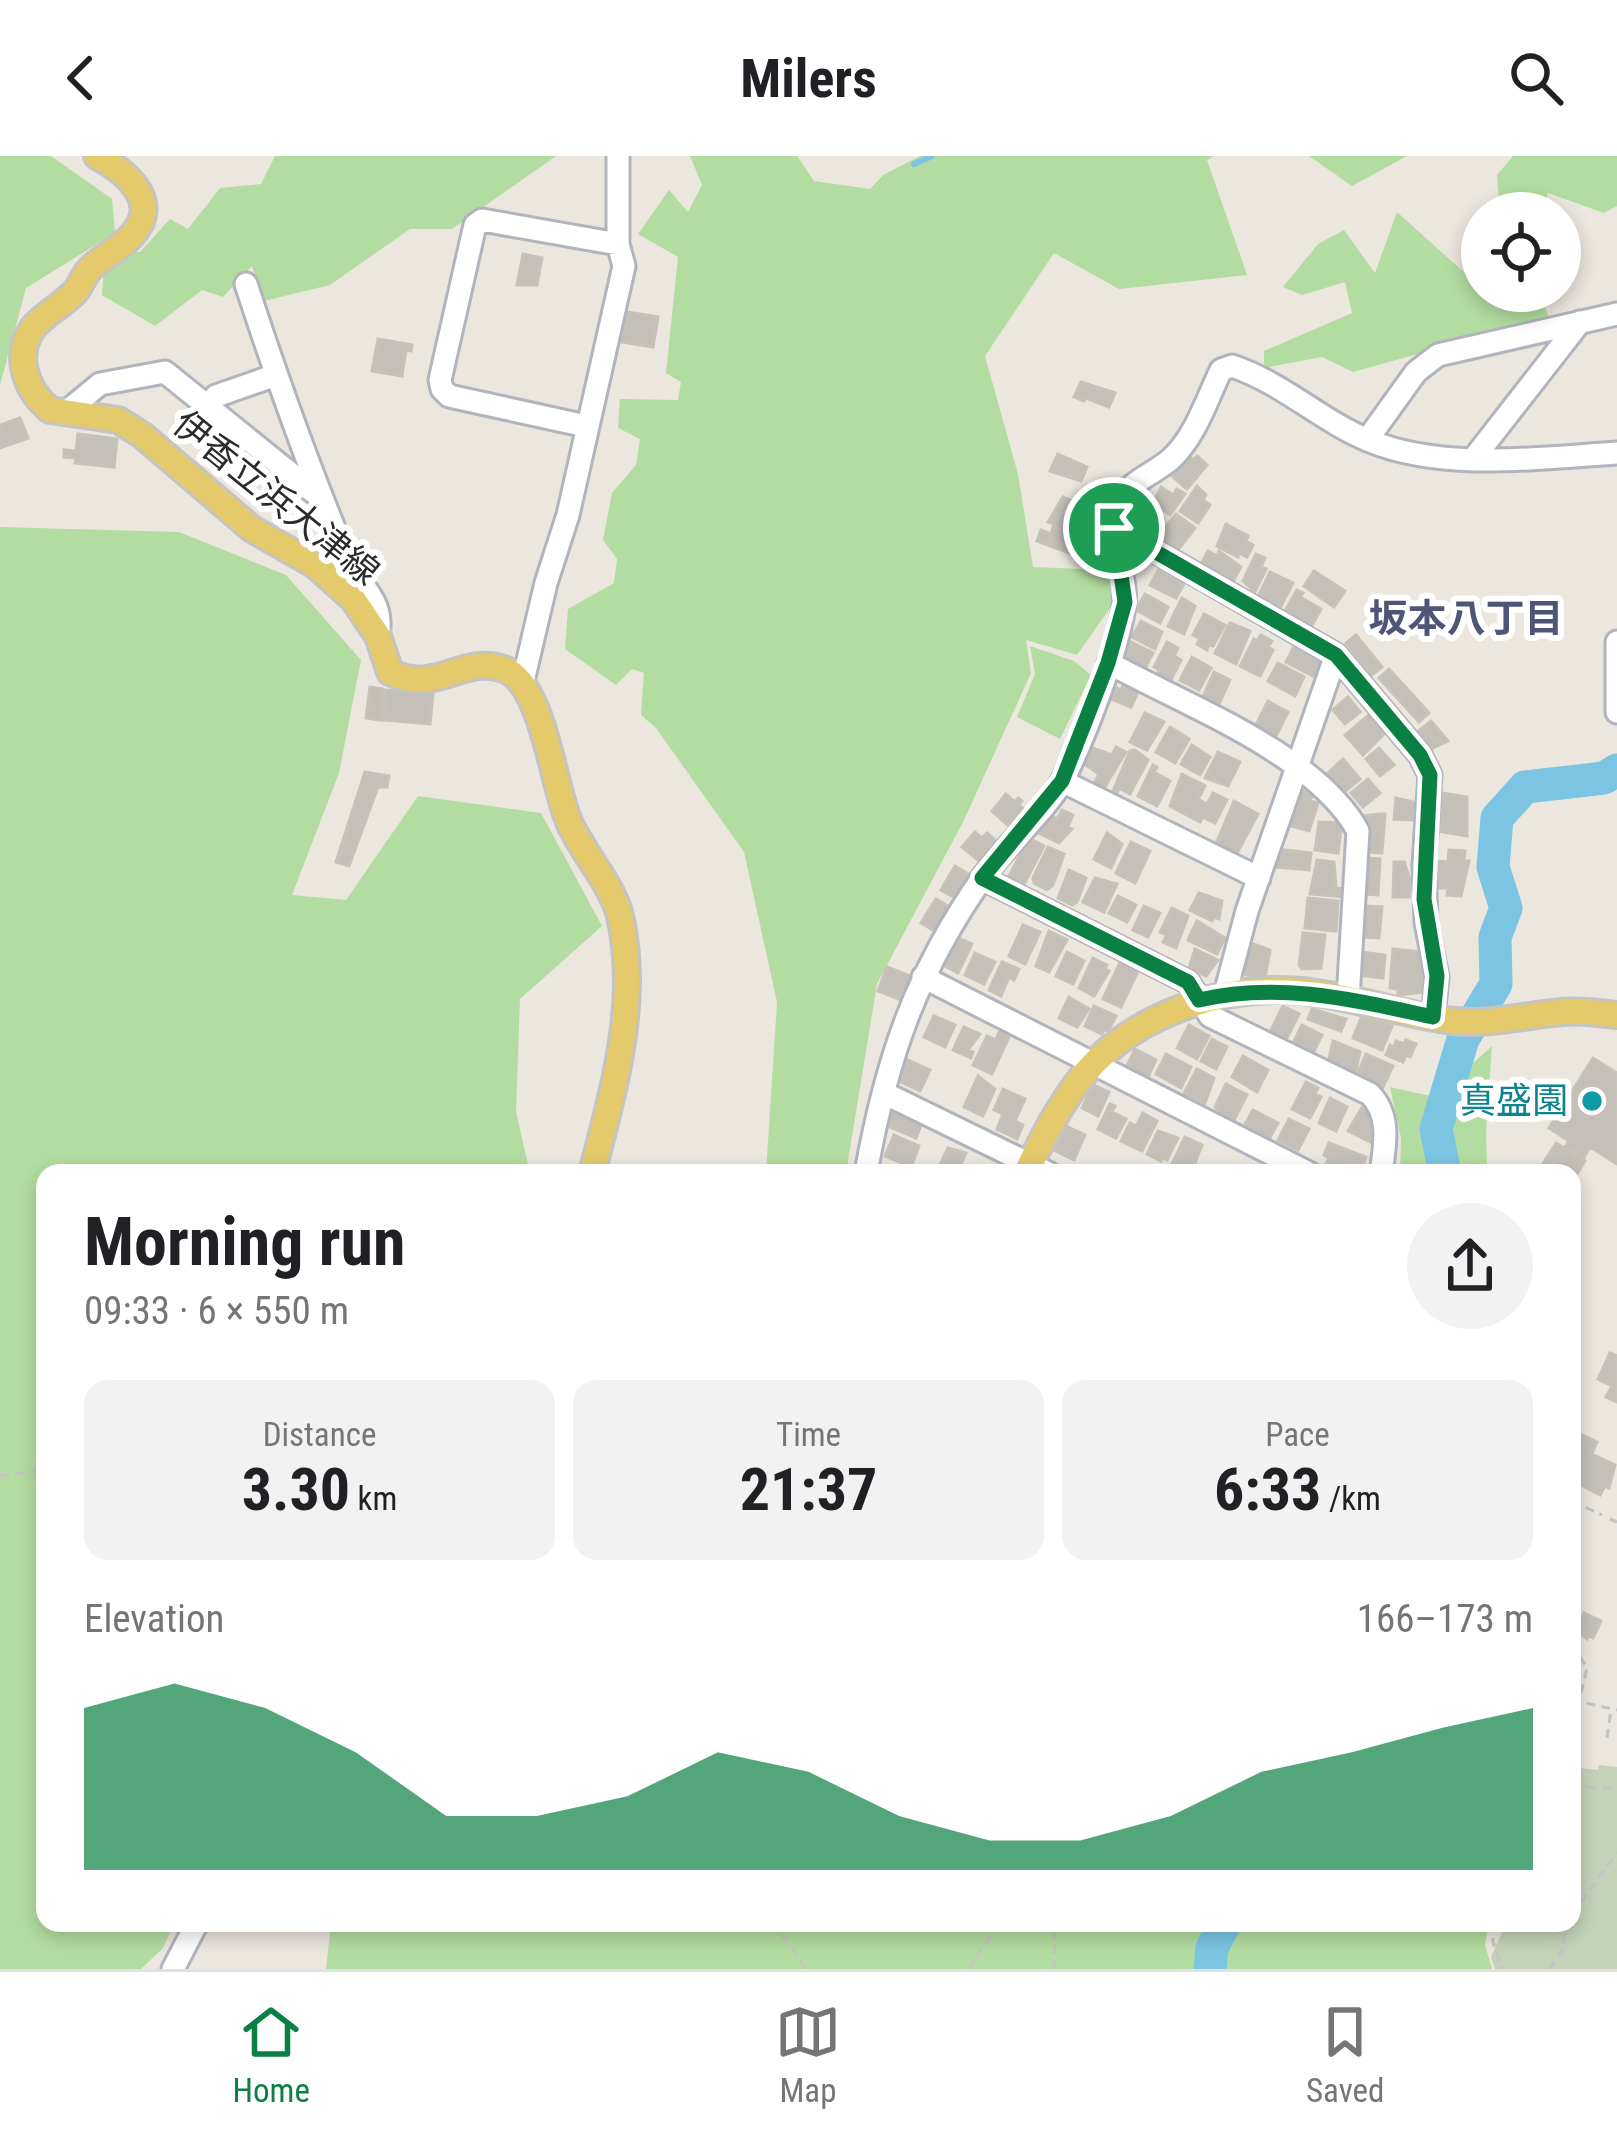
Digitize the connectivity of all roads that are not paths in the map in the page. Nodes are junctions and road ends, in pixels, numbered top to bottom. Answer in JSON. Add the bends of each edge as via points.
{"nodes":[{"id":1,"x":97,"y":156,"type":"edge"},
{"id":2,"x":618,"y":156,"type":"edge"},
{"id":3,"x":618,"y":244,"type":"junction"},
{"id":4,"x":246,"y":284,"type":"dead end"},
{"id":5,"x":1617,"y":314,"type":"edge"},
{"id":6,"x":1580,"y":322,"type":"junction"},
{"id":7,"x":276,"y":375,"type":"junction"},
{"id":8,"x":208,"y":404,"type":"junction"},
{"id":9,"x":66,"y":412,"type":"junction"},
{"id":10,"x":586,"y":426,"type":"junction"},
{"id":11,"x":1367,"y":440,"type":"junction"},
{"id":12,"x":1617,"y":453,"type":"edge"},
{"id":13,"x":1474,"y":458,"type":"junction"},
{"id":14,"x":322,"y":498,"type":"junction"},
{"id":15,"x":1114,"y":528,"type":"junction"},
{"id":16,"x":379,"y":636,"type":"junction"},
{"id":17,"x":1617,"y":643,"type":"edge"},
{"id":18,"x":1336,"y":655,"type":"junction"},
{"id":19,"x":1108,"y":663,"type":"junction"},
{"id":20,"x":523,"y":681,"type":"junction"},
{"id":21,"x":1617,"y":712,"type":"edge"},
{"id":22,"x":1299,"y":764,"type":"junction"},
{"id":23,"x":1062,"y":781,"type":"junction"},
{"id":24,"x":982,"y":878,"type":"junction"},
{"id":25,"x":1259,"y":878,"type":"junction"},
{"id":26,"x":923,"y":977,"type":"junction"},
{"id":27,"x":1225,"y":994,"type":"junction"},
{"id":28,"x":1348,"y":999,"type":"junction"},
{"id":29,"x":1199,"y":1000,"type":"junction"},
{"id":30,"x":1617,"y":1015,"type":"edge"},
{"id":31,"x":1446,"y":1019,"type":"junction"},
{"id":32,"x":1095,"y":1063,"type":"junction"},
{"id":33,"x":884,"y":1093,"type":"junction"},
{"id":34,"x":594,"y":1164,"type":"edge"},
{"id":35,"x":868,"y":1164,"type":"edge"},
{"id":36,"x":1022,"y":1164,"type":"edge"},
{"id":37,"x":1036,"y":1164,"type":"edge"},
{"id":38,"x":1291,"y":1164,"type":"edge"},
{"id":39,"x":1382,"y":1164,"type":"edge"},
{"id":40,"x":192,"y":1932,"type":"edge"},
{"id":41,"x":173,"y":1969,"type":"edge"}],
"edges":[{"from":1,"to":9,"type":"main road","via":[[136,185],[142,215],[135,233],[86,272],[25,346],[23,368],[37,399]]},
{"from":2,"to":3,"type":"street"},
{"from":3,"to":10,"type":"street","via":[[624,266]]},
{"from":3,"to":10,"type":"street","via":[[475,225],[440,380],[449,396]]},
{"from":4,"to":7,"type":"street"},
{"from":5,"to":6,"type":"street"},
{"from":6,"to":11,"type":"street","via":[[1438,355]]},
{"from":6,"to":13,"type":"street"},
{"from":7,"to":8,"type":"street"},
{"from":7,"to":14,"type":"street"},
{"from":8,"to":9,"type":"street","via":[[164,372],[100,384]]},
{"from":8,"to":14,"type":"street"},
{"from":9,"to":16,"type":"main road","name":"伊香立浜大津線","via":[[118,420],[142,436],[252,529],[340,587]]},
{"from":10,"to":20,"type":"street"},
{"from":11,"to":13,"type":"street"},
{"from":11,"to":15,"type":"street","via":[[1232,366],[1221,370],[1188,439],[1116,506]]},
{"from":12,"to":13,"type":"street"},
{"from":14,"to":16,"type":"street","via":[[353,575],[373,596]]},
{"from":15,"to":18,"type":"street"},
{"from":15,"to":19,"type":"street","via":[[1125,602]]},
{"from":16,"to":20,"type":"main road","name":"伊香立浜大津線","via":[[390,672],[403,679],[434,680],[479,666]]},
{"from":17,"to":21,"type":"street"},
{"from":18,"to":22,"type":"street"},
{"from":18,"to":31,"type":"street","via":[[1430,775],[1424,899]]},
{"from":19,"to":22,"type":"street"},
{"from":19,"to":23,"type":"street"},
{"from":20,"to":34,"type":"main road","via":[[568,821],[617,908],[624,937],[624,1033]]},
{"from":22,"to":25,"type":"street"},
{"from":22,"to":28,"type":"street","via":[[1358,831]]},
{"from":23,"to":24,"type":"street"},
{"from":23,"to":25,"type":"street"},
{"from":24,"to":26,"type":"street"},
{"from":24,"to":29,"type":"street","via":[[1188,982]]},
{"from":25,"to":27,"type":"street"},
{"from":26,"to":32,"type":"street"},
{"from":26,"to":33,"type":"street"},
{"from":27,"to":28,"type":"main road","via":[[1299,991]]},
{"from":27,"to":29,"type":"main road"},
{"from":28,"to":31,"type":"main road"},
{"from":29,"to":32,"type":"main road","via":[[1136,1031]]},
{"from":29,"to":39,"type":"street","via":[[1210,1016],[1370,1094],[1385,1126]]},
{"from":30,"to":31,"type":"main road"},
{"from":32,"to":37,"type":"main road","via":[[1060,1107]]},
{"from":32,"to":38,"type":"street"},
{"from":33,"to":35,"type":"street"},
{"from":33,"to":36,"type":"street"},
{"from":40,"to":41,"type":"street"}]}
